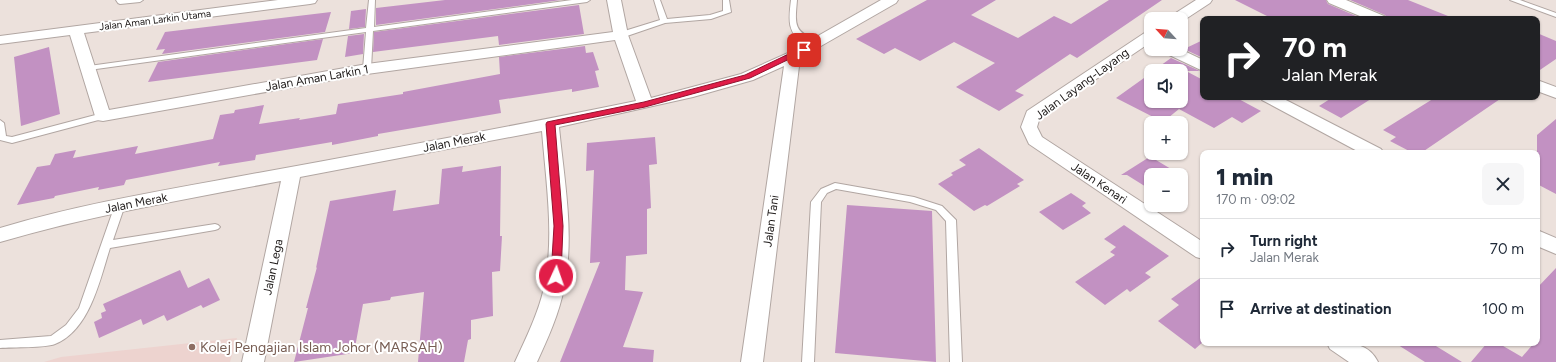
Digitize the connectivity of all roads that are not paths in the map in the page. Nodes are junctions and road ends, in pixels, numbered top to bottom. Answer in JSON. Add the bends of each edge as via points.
{"nodes":[{"id":1,"x":119,"y":0,"type":"edge"},
{"id":2,"x":140,"y":0,"type":"edge"},
{"id":3,"x":310,"y":0,"type":"edge"},
{"id":4,"x":372,"y":0,"type":"edge"},
{"id":5,"x":587,"y":0,"type":"edge"},
{"id":6,"x":614,"y":0,"type":"edge"},
{"id":7,"x":656,"y":0,"type":"edge"},
{"id":8,"x":726,"y":0,"type":"edge"},
{"id":9,"x":794,"y":0,"type":"edge"},
{"id":10,"x":891,"y":0,"type":"edge"},
{"id":11,"x":1205,"y":0,"type":"edge"},
{"id":12,"x":1334,"y":0,"type":"edge"},
{"id":13,"x":1513,"y":0,"type":"edge"},
{"id":14,"x":1187,"y":12,"type":"edge"},
{"id":15,"x":1556,"y":15,"type":"edge"},
{"id":16,"x":1372,"y":16,"type":"edge"},
{"id":17,"x":664,"y":21,"type":"junction"},
{"id":18,"x":76,"y":31,"type":"junction"},
{"id":19,"x":370,"y":31,"type":"junction"},
{"id":20,"x":621,"y":36,"type":"junction"},
{"id":21,"x":0,"y":40,"type":"edge"},
{"id":22,"x":1144,"y":41,"type":"edge"},
{"id":23,"x":815,"y":44,"type":"junction"},
{"id":24,"x":793,"y":56,"type":"junction"},
{"id":25,"x":1182,"y":56,"type":"edge"},
{"id":26,"x":1200,"y":65,"type":"edge"},
{"id":27,"x":89,"y":68,"type":"junction"},
{"id":28,"x":367,"y":69,"type":"junction"},
{"id":29,"x":763,"y":70,"type":"junction"},
{"id":30,"x":790,"y":81,"type":"junction"},
{"id":31,"x":1540,"y":86,"type":"edge"},
{"id":32,"x":1556,"y":93,"type":"edge"},
{"id":33,"x":1274,"y":100,"type":"edge"},
{"id":34,"x":645,"y":104,"type":"junction"},
{"id":35,"x":103,"y":116,"type":"junction"},
{"id":36,"x":0,"y":123,"type":"edge"},
{"id":37,"x":550,"y":124,"type":"junction"},
{"id":38,"x":1035,"y":140,"type":"joint"},
{"id":39,"x":1370,"y":150,"type":"edge"},
{"id":40,"x":292,"y":173,"type":"junction"},
{"id":41,"x":120,"y":205,"type":"junction"},
{"id":42,"x":215,"y":227,"type":"dead end"},
{"id":43,"x":0,"y":235,"type":"edge"},
{"id":44,"x":1540,"y":239,"type":"edge"},
{"id":45,"x":106,"y":245,"type":"junction"},
{"id":46,"x":1556,"y":247,"type":"edge"},
{"id":47,"x":1200,"y":250,"type":"edge"},
{"id":48,"x":0,"y":344,"type":"edge"},
{"id":49,"x":1343,"y":346,"type":"edge"},
{"id":50,"x":253,"y":362,"type":"edge"},
{"id":51,"x":526,"y":362,"type":"edge"},
{"id":52,"x":752,"y":362,"type":"edge"},
{"id":53,"x":808,"y":362,"type":"edge"},
{"id":54,"x":956,"y":362,"type":"edge"},
{"id":55,"x":1367,"y":362,"type":"edge"}],
"edges":[{"from":1,"to":2,"type":"lane"},
{"from":3,"to":18,"type":"street","name":"Jalan Aman Larkin Utama"},
{"from":4,"to":19,"type":"lane"},
{"from":5,"to":19,"type":"lane"},
{"from":6,"to":20,"type":"street"},
{"from":7,"to":17,"type":"lane"},
{"from":8,"to":17,"type":"lane","via":[[727,12],[711,18]]},
{"from":9,"to":23,"type":"lane","via":[[793,17],[797,35]]},
{"from":10,"to":23,"type":"street","name":"Jalan Merak"},
{"from":11,"to":14,"type":"street"},
{"from":12,"to":16,"type":"street"},
{"from":13,"to":15,"type":"lane"},
{"from":17,"to":20,"type":"lane"},
{"from":18,"to":21,"type":"street","name":"Jalan Aman Larkin Utama"},
{"from":18,"to":27,"type":"street"},
{"from":19,"to":27,"type":"lane"},
{"from":19,"to":28,"type":"lane"},
{"from":20,"to":28,"type":"street","name":"Jalan Aman Larkin 1"},
{"from":20,"to":34,"type":"street"},
{"from":22,"to":38,"type":"street","name":"Jalan Layang-Layang","via":[[1033,115],[1029,127]]},
{"from":23,"to":24,"type":"street","name":"Jalan Merak"},
{"from":24,"to":29,"type":"street","name":"Jalan Merak"},
{"from":24,"to":30,"type":"street","name":"Jalan Tani"},
{"from":25,"to":26,"type":"street"},
{"from":27,"to":35,"type":"street"},
{"from":28,"to":35,"type":"street","name":"Jalan Aman Larkin 1"},
{"from":29,"to":30,"type":"street"},
{"from":29,"to":34,"type":"street","name":"Jalan Merak","via":[[747,77]]},
{"from":30,"to":52,"type":"street","name":"Jalan Tani"},
{"from":31,"to":32,"type":"street"},
{"from":33,"to":39,"type":"street"},
{"from":34,"to":37,"type":"street","name":"Jalan Merak"},
{"from":35,"to":36,"type":"lane","via":[[12,140],[2,138]]},
{"from":37,"to":40,"type":"street","name":"Jalan Merak"},
{"from":37,"to":51,"type":"street","via":[[559,226],[556,276],[544,323]]},
{"from":38,"to":47,"type":"street","name":"Jalan Kenari"},
{"from":40,"to":41,"type":"street","name":"Jalan Merak"},
{"from":40,"to":50,"type":"street","name":"Jalan Lega"},
{"from":41,"to":43,"type":"street","name":"Jalan Merak"},
{"from":41,"to":45,"type":"lane"},
{"from":42,"to":45,"type":"lane"},
{"from":44,"to":46,"type":"street"},
{"from":45,"to":48,"type":"lane","via":[[84,310],[70,328],[52,340]]},
{"from":49,"to":55,"type":"street"},
{"from":53,"to":54,"type":"lane","via":[[816,202],[824,191],[835,186],[911,199],[939,208],[951,220]]}]}
